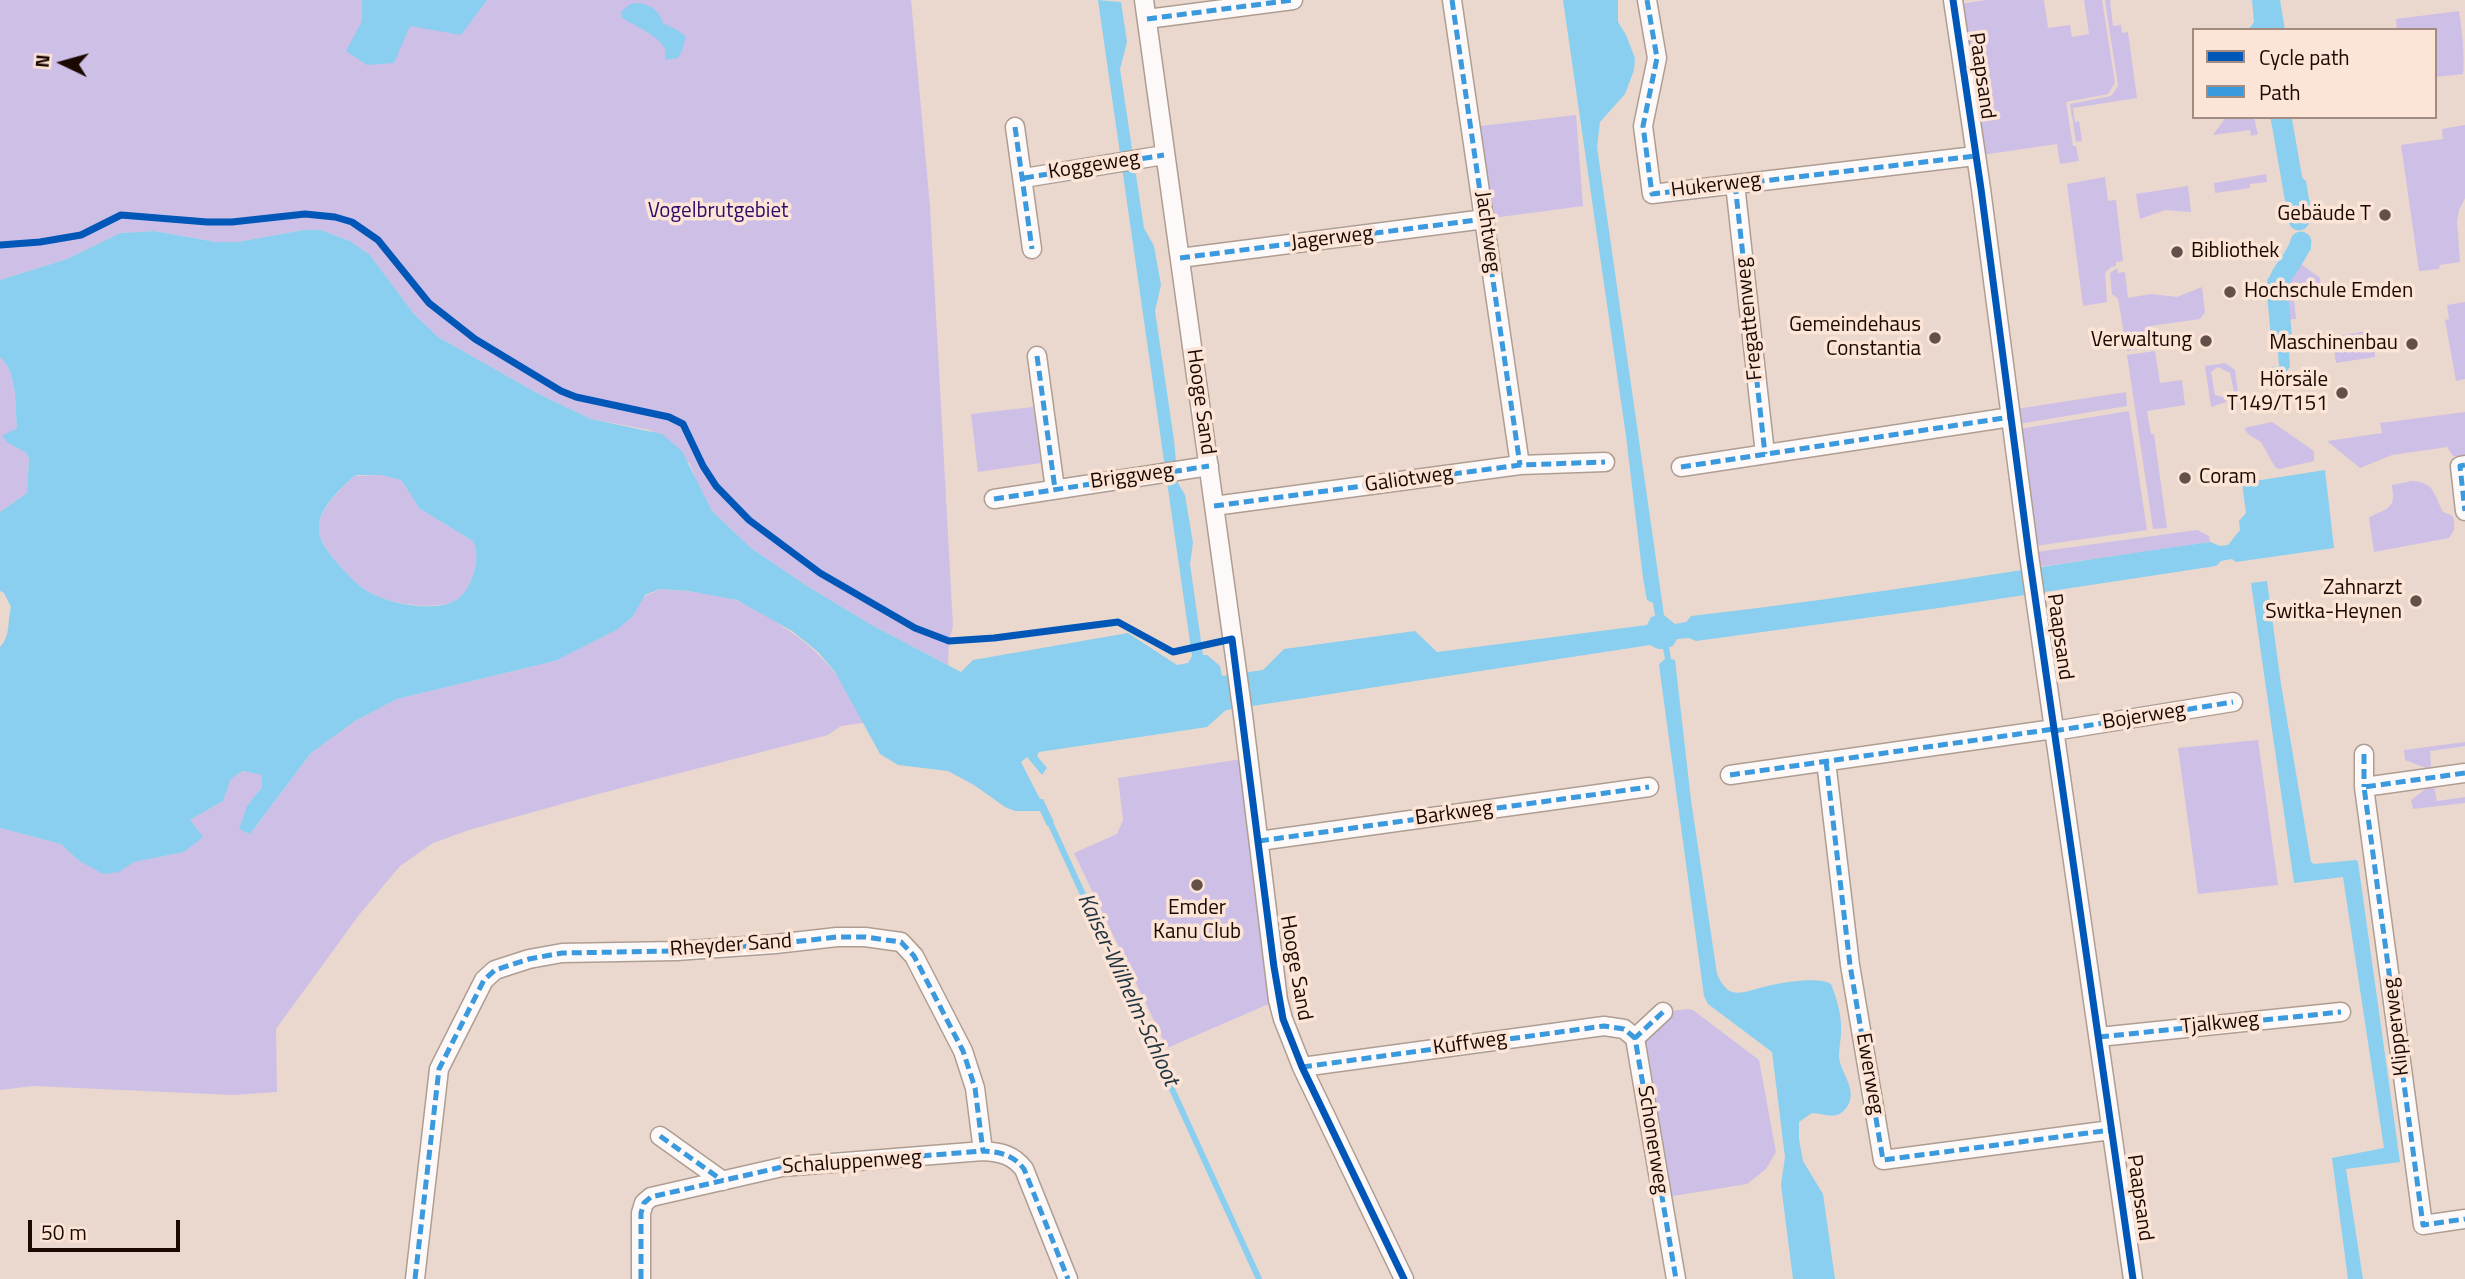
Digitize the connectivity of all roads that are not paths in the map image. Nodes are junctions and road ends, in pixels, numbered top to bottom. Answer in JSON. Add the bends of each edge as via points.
{"nodes":[{"id":1,"x":1144,"y":0,"type":"edge"},
{"id":2,"x":1293,"y":0,"type":"edge"},
{"id":3,"x":1452,"y":0,"type":"edge"},
{"id":4,"x":1647,"y":0,"type":"edge"},
{"id":5,"x":1953,"y":0,"type":"edge"},
{"id":6,"x":1147,"y":19,"type":"junction"},
{"id":7,"x":1015,"y":127,"type":"dead end"},
{"id":8,"x":1164,"y":155,"type":"junction"},
{"id":9,"x":1975,"y":156,"type":"junction"},
{"id":10,"x":1024,"y":178,"type":"junction"},
{"id":11,"x":1735,"y":184,"type":"junction"},
{"id":12,"x":1485,"y":219,"type":"junction"},
{"id":13,"x":1032,"y":249,"type":"dead end"},
{"id":14,"x":1180,"y":258,"type":"junction"},
{"id":15,"x":1037,"y":356,"type":"dead end"},
{"id":16,"x":2011,"y":416,"type":"junction"},
{"id":17,"x":1765,"y":454,"type":"junction"},
{"id":18,"x":1605,"y":461,"type":"dead end"},
{"id":19,"x":1520,"y":465,"type":"junction"},
{"id":20,"x":2465,"y":465,"type":"edge"},
{"id":21,"x":1209,"y":466,"type":"junction"},
{"id":22,"x":1681,"y":467,"type":"dead end"},
{"id":23,"x":1055,"y":489,"type":"junction"},
{"id":24,"x":994,"y":499,"type":"dead end"},
{"id":25,"x":1214,"y":506,"type":"junction"},
{"id":26,"x":2465,"y":511,"type":"edge"},
{"id":27,"x":2234,"y":702,"type":"dead end"},
{"id":28,"x":2054,"y":730,"type":"junction"},
{"id":29,"x":2364,"y":754,"type":"dead end"},
{"id":30,"x":1826,"y":761,"type":"junction"},
{"id":31,"x":2465,"y":773,"type":"edge"},
{"id":32,"x":1730,"y":775,"type":"dead end"},
{"id":33,"x":1649,"y":787,"type":"dead end"},
{"id":34,"x":2364,"y":787,"type":"junction"},
{"id":35,"x":1259,"y":841,"type":"junction"},
{"id":36,"x":1663,"y":1012,"type":"dead end"},
{"id":37,"x":2341,"y":1012,"type":"dead end"},
{"id":38,"x":2099,"y":1037,"type":"junction"},
{"id":39,"x":1635,"y":1038,"type":"junction"},
{"id":40,"x":1302,"y":1068,"type":"junction"},
{"id":41,"x":2111,"y":1130,"type":"junction"},
{"id":42,"x":660,"y":1136,"type":"dead end"},
{"id":43,"x":983,"y":1151,"type":"junction"},
{"id":44,"x":723,"y":1181,"type":"junction"},
{"id":45,"x":2465,"y":1219,"type":"edge"},
{"id":46,"x":415,"y":1279,"type":"edge"},
{"id":47,"x":641,"y":1279,"type":"edge"},
{"id":48,"x":1068,"y":1279,"type":"edge"},
{"id":49,"x":1404,"y":1279,"type":"edge"},
{"id":50,"x":1676,"y":1279,"type":"edge"},
{"id":51,"x":2133,"y":1279,"type":"edge"}],
"edges":[{"from":1,"to":6,"type":"street","name":"Hooge Sand"},
{"from":2,"to":6,"type":"street"},
{"from":3,"to":12,"type":"street","name":"Jachtweg"},
{"from":4,"to":11,"type":"street","name":"Hukerweg","via":[[1657,58],[1643,126],[1652,194]]},
{"from":5,"to":9,"type":"street","name":"Paapsand"},
{"from":6,"to":8,"type":"street","name":"Hooge Sand"},
{"from":7,"to":10,"type":"street","name":"Koggeweg"},
{"from":8,"to":10,"type":"street","name":"Koggeweg"},
{"from":8,"to":14,"type":"street","name":"Hooge Sand"},
{"from":9,"to":11,"type":"street","name":"Hukerweg"},
{"from":9,"to":16,"type":"street","name":"Paapsand"},
{"from":10,"to":13,"type":"street","name":"Koggeweg"},
{"from":11,"to":17,"type":"street","name":"Fregattenweg"},
{"from":12,"to":14,"type":"street","name":"Jagerweg"},
{"from":12,"to":19,"type":"street","name":"Jachtweg"},
{"from":14,"to":21,"type":"street","name":"Hooge Sand"},
{"from":15,"to":23,"type":"street"},
{"from":16,"to":17,"type":"street"},
{"from":16,"to":28,"type":"street","name":"Paapsand"},
{"from":17,"to":22,"type":"street"},
{"from":18,"to":19,"type":"street","name":"Galiotweg"},
{"from":19,"to":25,"type":"street","name":"Galiotweg"},
{"from":20,"to":26,"type":"street","via":[[2460,466]]},
{"from":21,"to":23,"type":"street","name":"Briggweg"},
{"from":21,"to":25,"type":"street","name":"Hooge Sand"},
{"from":23,"to":24,"type":"street","name":"Briggweg"},
{"from":25,"to":35,"type":"street","name":"Hooge Sand"},
{"from":27,"to":28,"type":"street","name":"Bojerweg"},
{"from":28,"to":30,"type":"street"},
{"from":28,"to":38,"type":"street","name":"Paapsand"},
{"from":29,"to":34,"type":"street","name":"Klipperweg"},
{"from":30,"to":32,"type":"street"},
{"from":30,"to":41,"type":"street","name":"Ewerweg","via":[[1850,965],[1883,1160]]},
{"from":31,"to":34,"type":"street"},
{"from":33,"to":35,"type":"street","name":"Barkweg"},
{"from":34,"to":45,"type":"street","name":"Klipperweg","via":[[2423,1225]]},
{"from":35,"to":40,"type":"street","name":"Hooge Sand","via":[[1278,1000]]},
{"from":36,"to":39,"type":"street"},
{"from":37,"to":38,"type":"street","name":"Tjalkweg"},
{"from":38,"to":41,"type":"street","name":"Paapsand"},
{"from":39,"to":40,"type":"street","name":"Kuffweg","via":[[1624,1029],[1604,1026]]},
{"from":39,"to":50,"type":"street","name":"Schonerweg"},
{"from":40,"to":49,"type":"street","name":"Hooge Sand"},
{"from":41,"to":51,"type":"street","name":"Paapsand"},
{"from":42,"to":44,"type":"street"},
{"from":43,"to":44,"type":"street","name":"Schaluppenweg","via":[[782,1167]]},
{"from":43,"to":46,"type":"street","name":"Rheyder Sand","via":[[976,1093],[963,1051],[914,956],[901,943],[837,937],[538,957],[502,967],[484,980],[439,1069]]},
{"from":43,"to":48,"type":"street","via":[[1008,1155],[1024,1169]]},
{"from":44,"to":47,"type":"street","name":"Schaluppenweg","via":[[646,1200],[641,1213]]}]}
